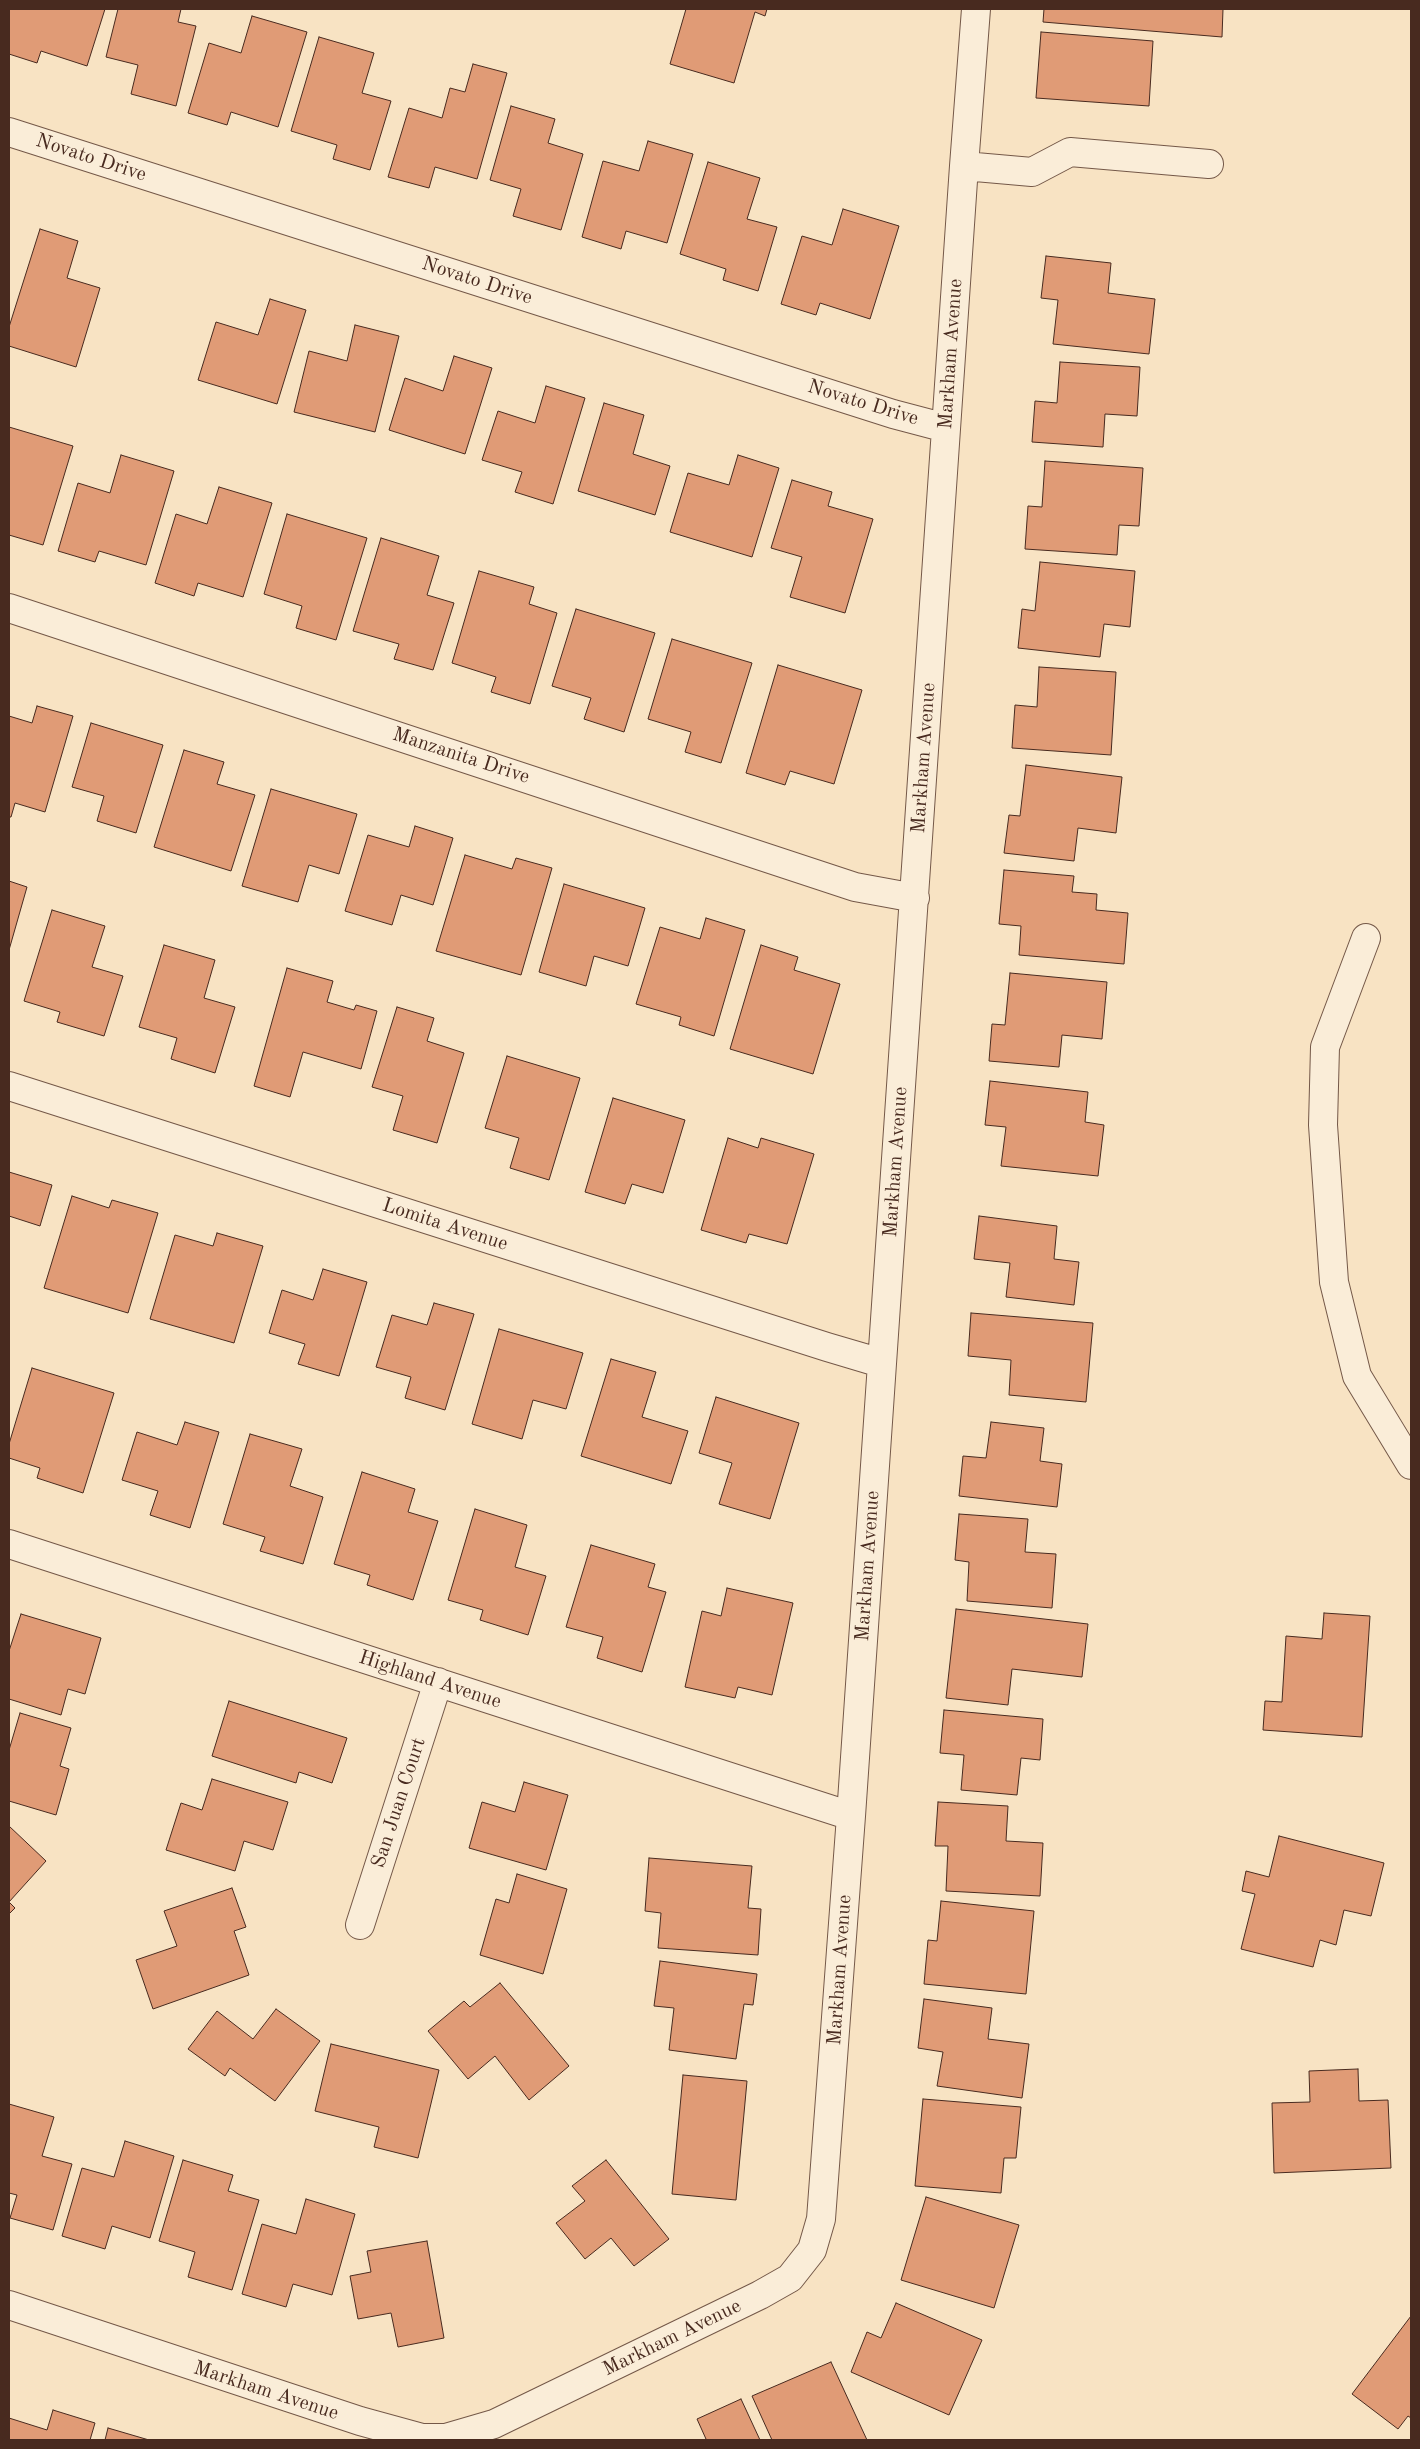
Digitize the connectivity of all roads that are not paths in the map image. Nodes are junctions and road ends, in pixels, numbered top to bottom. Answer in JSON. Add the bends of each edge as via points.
{"nodes":[{"id":1,"x":976,"y":9,"type":"edge"},
{"id":2,"x":9,"y":132,"type":"edge"},
{"id":3,"x":1209,"y":164,"type":"dead end"},
{"id":4,"x":964,"y":166,"type":"junction"},
{"id":5,"x":946,"y":428,"type":"junction"},
{"id":6,"x":9,"y":608,"type":"edge"},
{"id":7,"x":915,"y":898,"type":"junction"},
{"id":8,"x":1366,"y":938,"type":"dead end"},
{"id":9,"x":9,"y":1086,"type":"edge"},
{"id":10,"x":882,"y":1363,"type":"junction"},
{"id":11,"x":1411,"y":1465,"type":"edge"},
{"id":12,"x":9,"y":1544,"type":"edge"},
{"id":13,"x":438,"y":1682,"type":"junction"},
{"id":14,"x":852,"y":1816,"type":"junction"},
{"id":15,"x":360,"y":1925,"type":"dead end"},
{"id":16,"x":9,"y":2305,"type":"edge"},
{"id":17,"x":358,"y":2431,"type":"edge"}],
"edges":[{"from":1,"to":4,"type":"street","name":"Markham Avenue"},
{"from":2,"to":5,"type":"street","name":"Novato Drive","via":[[893,414]]},
{"from":3,"to":4,"type":"street","via":[[1070,152],[1032,172]]},
{"from":4,"to":5,"type":"street","name":"Markham Avenue"},
{"from":5,"to":7,"type":"street","name":"Markham Avenue"},
{"from":6,"to":7,"type":"street","name":"Manzanita Drive","via":[[855,887]]},
{"from":7,"to":10,"type":"street","name":"Markham Avenue"},
{"from":8,"to":11,"type":"street","via":[[1325,1047],[1323,1125],[1334,1282],[1356,1376]]},
{"from":9,"to":10,"type":"street","name":"Lomita Avenue"},
{"from":10,"to":14,"type":"street","name":"Markham Avenue"},
{"from":12,"to":13,"type":"street","name":"Highland Avenue"},
{"from":13,"to":14,"type":"street","name":"Highland Avenue"},
{"from":13,"to":15,"type":"street","name":"San Juan Court"},
{"from":14,"to":17,"type":"street","name":"Markham Avenue","via":[[821,2220],[812,2250],[790,2278],[494,2424],[446,2438]]},
{"from":16,"to":17,"type":"street","name":"Markham Avenue"}]}
